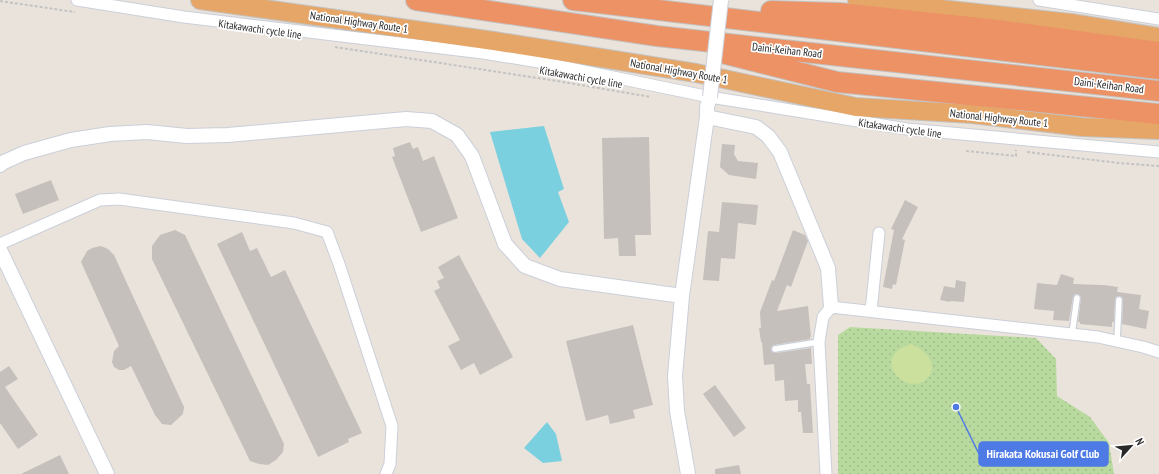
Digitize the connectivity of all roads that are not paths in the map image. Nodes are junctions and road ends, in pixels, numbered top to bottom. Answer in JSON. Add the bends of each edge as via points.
{"nodes":[{"id":1,"x":77,"y":0,"type":"edge"},
{"id":2,"x":200,"y":0,"type":"edge"},
{"id":3,"x":416,"y":0,"type":"edge"},
{"id":4,"x":573,"y":0,"type":"edge"},
{"id":5,"x":721,"y":0,"type":"edge"},
{"id":6,"x":857,"y":0,"type":"edge"},
{"id":7,"x":1039,"y":0,"type":"edge"},
{"id":8,"x":641,"y":8,"type":"junction"},
{"id":9,"x":1159,"y":19,"type":"edge"},
{"id":10,"x":657,"y":36,"type":"junction"},
{"id":11,"x":1159,"y":37,"type":"edge"},
{"id":12,"x":1159,"y":52,"type":"edge"},
{"id":13,"x":1159,"y":69,"type":"edge"},
{"id":14,"x":1159,"y":91,"type":"edge"},
{"id":15,"x":710,"y":97,"type":"junction"},
{"id":16,"x":1159,"y":114,"type":"edge"},
{"id":17,"x":707,"y":117,"type":"junction"},
{"id":18,"x":1159,"y":130,"type":"edge"},
{"id":19,"x":1159,"y":152,"type":"edge"},
{"id":20,"x":0,"y":165,"type":"edge"},
{"id":21,"x":879,"y":232,"type":"dead end"},
{"id":22,"x":0,"y":244,"type":"edge"},
{"id":23,"x":0,"y":250,"type":"edge"},
{"id":24,"x":682,"y":296,"type":"junction"},
{"id":25,"x":1077,"y":298,"type":"dead end"},
{"id":26,"x":1119,"y":300,"type":"dead end"},
{"id":27,"x":831,"y":307,"type":"junction"},
{"id":28,"x":871,"y":310,"type":"junction"},
{"id":29,"x":1072,"y":334,"type":"junction"},
{"id":30,"x":1117,"y":341,"type":"junction"},
{"id":31,"x":819,"y":342,"type":"junction"},
{"id":32,"x":775,"y":349,"type":"dead end"},
{"id":33,"x":1159,"y":352,"type":"edge"},
{"id":34,"x":107,"y":474,"type":"edge"},
{"id":35,"x":386,"y":474,"type":"edge"},
{"id":36,"x":688,"y":474,"type":"edge"},
{"id":37,"x":826,"y":474,"type":"edge"}],
"edges":[{"from":1,"to":15,"type":"street","via":[[184,17],[491,54]]},
{"from":2,"to":18,"type":"highway","name":"National Highway Route 1","via":[[494,41],[688,72],[856,107],[972,114],[1082,127]]},
{"from":3,"to":10,"type":"highway","name":"Daini-Keihan Road"},
{"from":4,"to":8,"type":"highway","name":"Daini-Keihan Road"},
{"from":5,"to":15,"type":"street","bridge":true},
{"from":6,"to":11,"type":"highway","via":[[1071,23]]},
{"from":7,"to":9,"type":"street"},
{"from":8,"to":12,"type":"highway","via":[[840,13],[998,30]]},
{"from":8,"to":13,"type":"highway","name":"Daini-Keihan Road"},
{"from":10,"to":14,"type":"highway","name":"Daini-Keihan Road"},
{"from":10,"to":16,"type":"highway","via":[[837,82]]},
{"from":15,"to":17,"type":"street"},
{"from":15,"to":19,"type":"street","via":[[907,129]]},
{"from":17,"to":24,"type":"street"},
{"from":17,"to":27,"type":"street","via":[[756,127],[768,136],[780,152],[828,268]]},
{"from":20,"to":24,"type":"street","via":[[24,153],[71,140],[110,134],[147,132],[187,136],[228,135],[406,119],[432,121],[457,135],[472,156],[505,244],[525,266],[560,279]]},
{"from":21,"to":28,"type":"street"},
{"from":22,"to":35,"type":"street","via":[[100,200],[119,199],[294,223],[327,232],[392,426],[390,464]]},
{"from":23,"to":34,"type":"street"},
{"from":24,"to":36,"type":"street","via":[[676,376],[677,411]]},
{"from":25,"to":29,"type":"lane"},
{"from":26,"to":30,"type":"lane"},
{"from":27,"to":28,"type":"street"},
{"from":27,"to":31,"type":"street","via":[[823,317]]},
{"from":28,"to":29,"type":"street"},
{"from":29,"to":30,"type":"street"},
{"from":30,"to":33,"type":"street"},
{"from":31,"to":32,"type":"lane"},
{"from":31,"to":37,"type":"street"}]}
